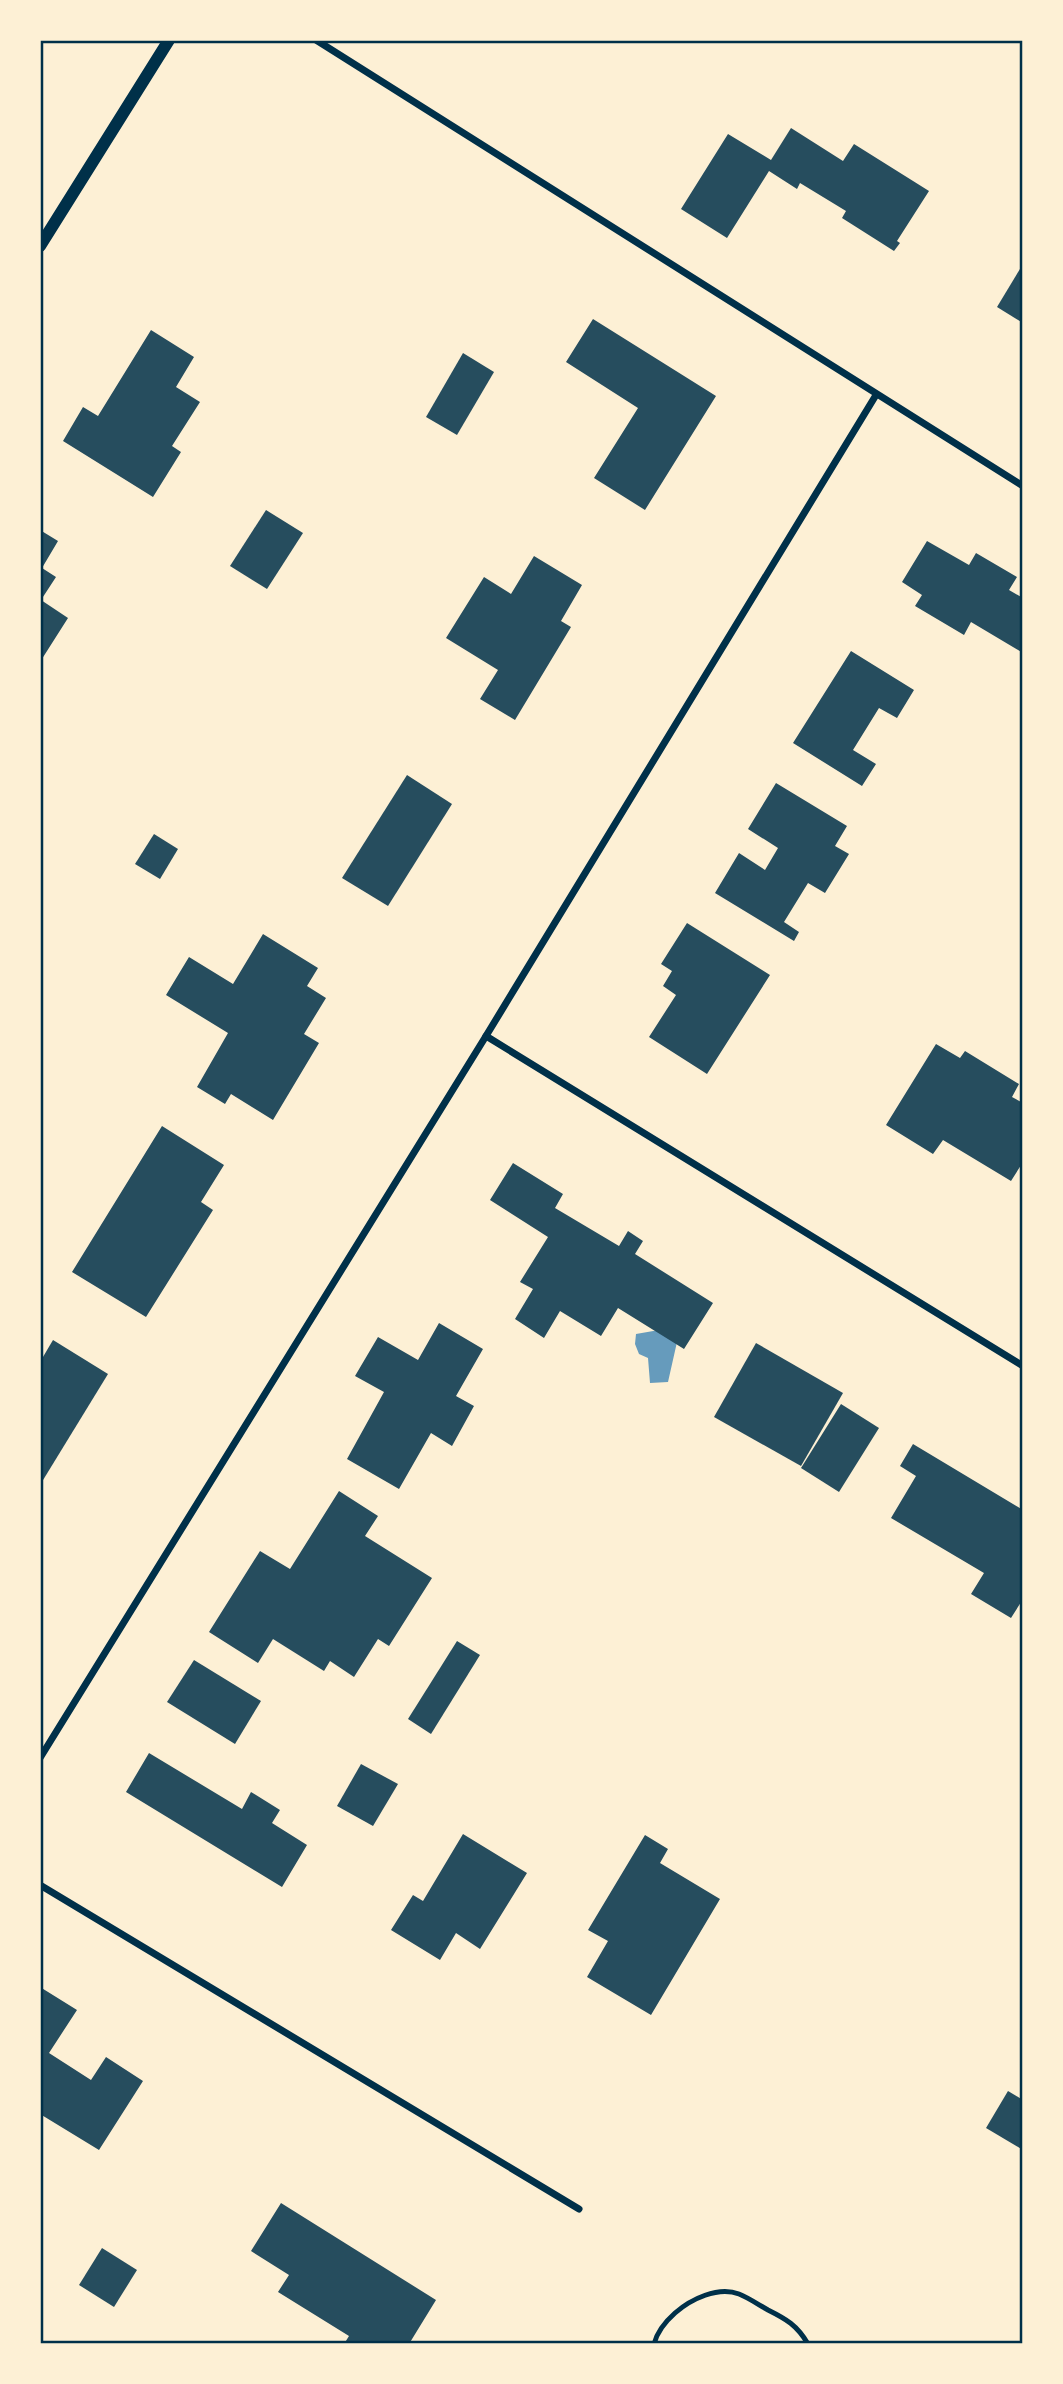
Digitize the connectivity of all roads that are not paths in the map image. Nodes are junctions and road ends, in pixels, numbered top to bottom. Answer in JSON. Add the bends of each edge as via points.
{"nodes":[{"id":1,"x":169,"y":40,"type":"edge"},
{"id":2,"x":316,"y":40,"type":"edge"},
{"id":3,"x":40,"y":246,"type":"edge"},
{"id":4,"x":876,"y":395,"type":"junction"},
{"id":5,"x":1023,"y":486,"type":"edge"},
{"id":6,"x":486,"y":1036,"type":"junction"},
{"id":7,"x":1023,"y":1366,"type":"edge"},
{"id":8,"x":40,"y":1758,"type":"edge"},
{"id":9,"x":40,"y":1885,"type":"edge"},
{"id":10,"x":579,"y":2208,"type":"dead end"},
{"id":11,"x":654,"y":2344,"type":"edge"},
{"id":12,"x":808,"y":2344,"type":"edge"}],
"edges":[{"from":1,"to":3,"type":"street"},
{"from":2,"to":4,"type":"street"},
{"from":4,"to":5,"type":"street"},
{"from":4,"to":6,"type":"street"},
{"from":6,"to":7,"type":"street"},
{"from":6,"to":8,"type":"street"},
{"from":9,"to":10,"type":"street"},
{"from":11,"to":12,"type":"lane","via":[[682,2306],[720,2291],[737,2294],[784,2318],[800,2330]]}]}
